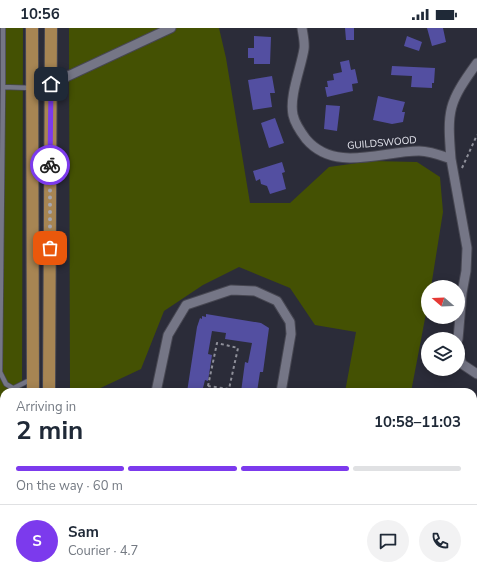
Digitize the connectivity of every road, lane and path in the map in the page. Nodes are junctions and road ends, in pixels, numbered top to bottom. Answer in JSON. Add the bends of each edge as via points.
{"nodes":[{"id":1,"x":3,"y":28,"type":"edge"},
{"id":2,"x":32,"y":28,"type":"edge"},
{"id":3,"x":51,"y":28,"type":"edge"},
{"id":4,"x":171,"y":28,"type":"edge"},
{"id":5,"x":302,"y":28,"type":"edge"},
{"id":6,"x":477,"y":63,"type":"edge"},
{"id":7,"x":51,"y":84,"type":"junction"},
{"id":8,"x":3,"y":87,"type":"junction"},
{"id":9,"x":32,"y":88,"type":"junction"},
{"id":10,"x":477,"y":135,"type":"edge"},
{"id":11,"x":451,"y":159,"type":"junction"},
{"id":12,"x":456,"y":182,"type":"junction"},
{"id":13,"x":459,"y":332,"type":"edge"},
{"id":14,"x":465,"y":366,"type":"edge"},
{"id":15,"x":477,"y":374,"type":"edge"},
{"id":16,"x":32,"y":379,"type":"junction"},
{"id":17,"x":208,"y":386,"type":"joint"},
{"id":18,"x":14,"y":388,"type":"joint"},
{"id":19,"x":33,"y":388,"type":"edge"},
{"id":20,"x":49,"y":388,"type":"edge"},
{"id":21,"x":157,"y":388,"type":"edge"},
{"id":22,"x":222,"y":388,"type":"edge"},
{"id":23,"x":229,"y":388,"type":"edge"},
{"id":24,"x":282,"y":388,"type":"edge"}],
"edges":[{"from":1,"to":8,"type":"lane"},
{"from":2,"to":9,"type":"main road"},
{"from":3,"to":7,"type":"main road"},
{"from":4,"to":7,"type":"street"},
{"from":5,"to":11,"type":"street","name":"GUILDSWOOD","via":[[304,47],[297,77],[293,114],[297,125],[310,142],[328,155],[340,158],[419,151]]},
{"from":6,"to":11,"type":"street","via":[[456,94],[450,108],[448,124]]},
{"from":7,"to":9,"type":"street"},
{"from":7,"to":20,"type":"main road"},
{"from":8,"to":9,"type":"lane"},
{"from":8,"to":18,"type":"lane","via":[[0,372],[6,384]]},
{"from":9,"to":16,"type":"main road"},
{"from":10,"to":12,"type":"path"},
{"from":11,"to":12,"type":"street"},
{"from":12,"to":13,"type":"street","via":[[467,248]]},
{"from":14,"to":15,"type":"street"},
{"from":16,"to":18,"type":"lane"},
{"from":16,"to":19,"type":"main road"},
{"from":17,"to":22,"type":"path"},
{"from":17,"to":23,"type":"path","via":[[217,343],[238,348]]},
{"from":21,"to":24,"type":"street","via":[[168,335],[186,305],[231,290],[255,291],[277,301],[290,322],[291,334]]}]}
